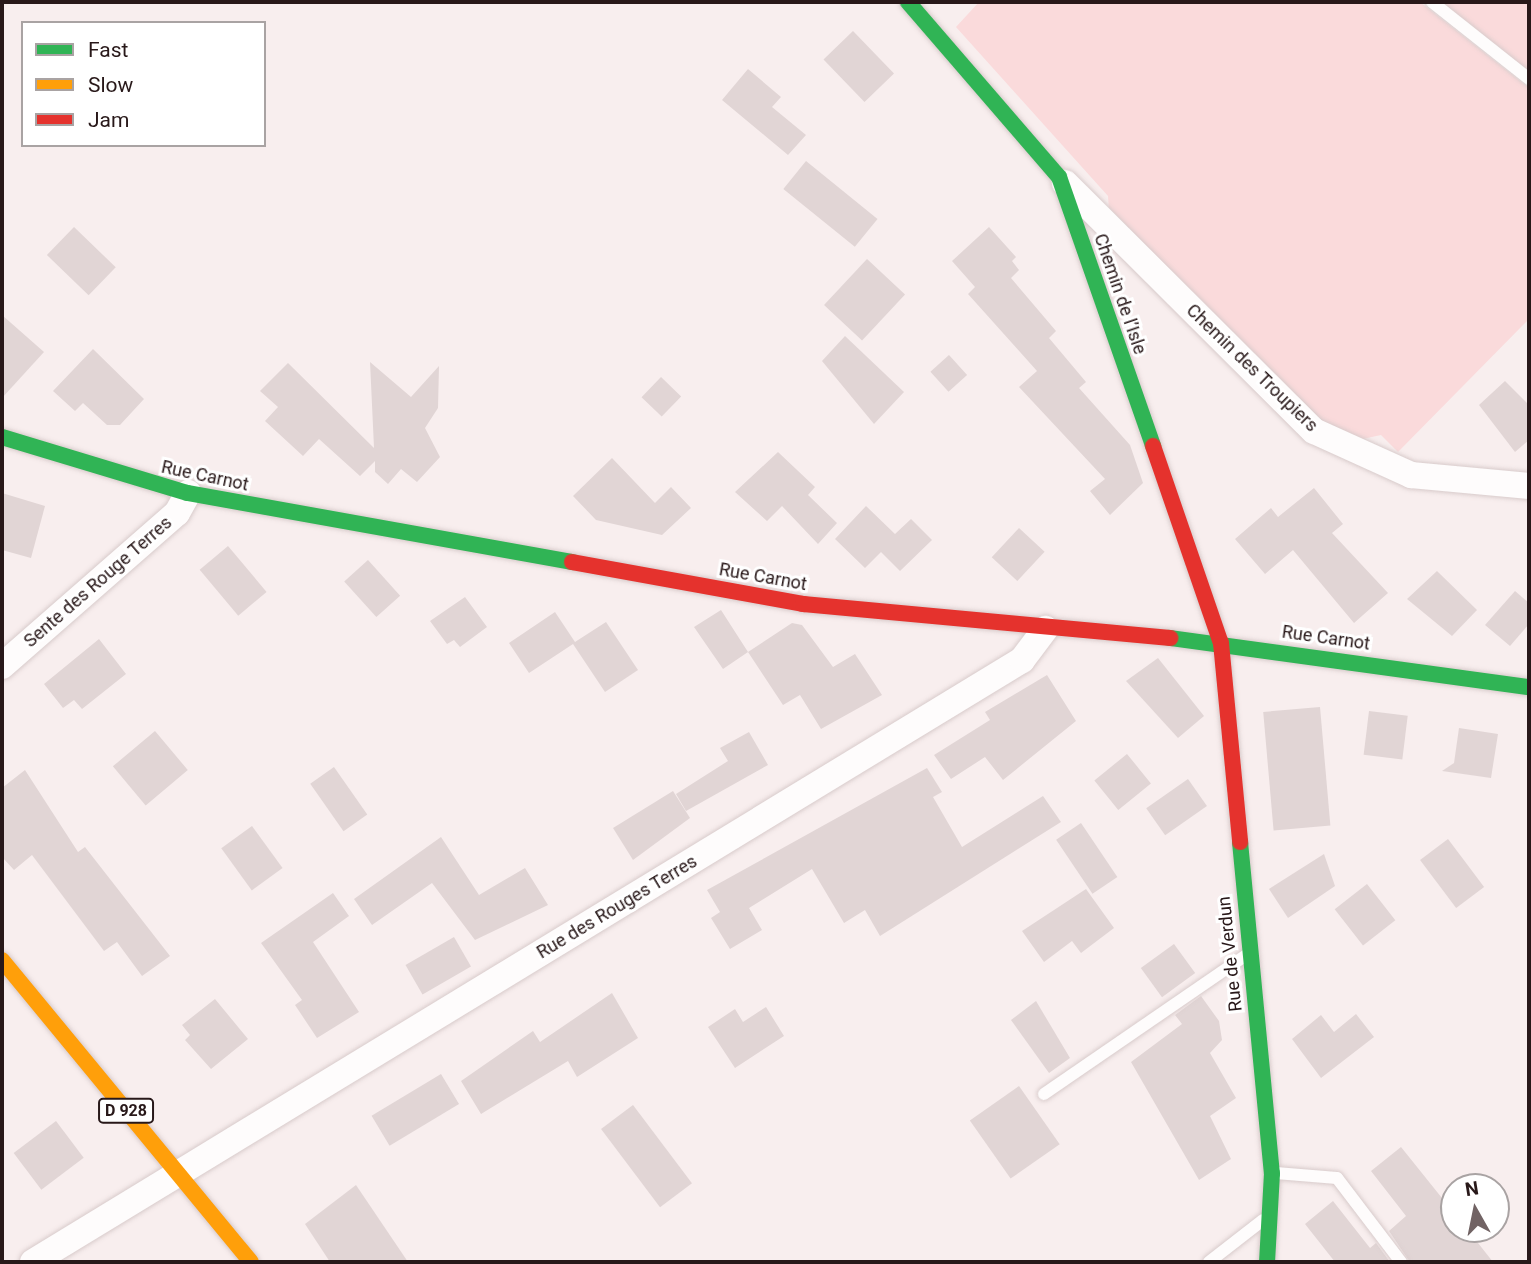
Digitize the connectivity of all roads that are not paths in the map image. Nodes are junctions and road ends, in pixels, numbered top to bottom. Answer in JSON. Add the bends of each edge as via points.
{"nodes":[{"id":1,"x":908,"y":2,"type":"edge"},
{"id":2,"x":1432,"y":2,"type":"edge"},
{"id":3,"x":1529,"y":79,"type":"edge"},
{"id":4,"x":1059,"y":177,"type":"junction"},
{"id":5,"x":2,"y":436,"type":"edge"},
{"id":6,"x":1529,"y":486,"type":"edge"},
{"id":7,"x":188,"y":493,"type":"junction"},
{"id":8,"x":1045,"y":629,"type":"junction"},
{"id":9,"x":1221,"y":643,"type":"junction"},
{"id":10,"x":2,"y":666,"type":"edge"},
{"id":11,"x":1529,"y":687,"type":"edge"},
{"id":12,"x":1249,"y":953,"type":"junction"},
{"id":13,"x":2,"y":960,"type":"edge"},
{"id":14,"x":1044,"y":1094,"type":"dead end"},
{"id":15,"x":1272,"y":1173,"type":"junction"},
{"id":16,"x":179,"y":1175,"type":"junction"},
{"id":17,"x":1269,"y":1215,"type":"junction"},
{"id":18,"x":33,"y":1262,"type":"edge"},
{"id":19,"x":251,"y":1262,"type":"edge"},
{"id":20,"x":1209,"y":1262,"type":"edge"},
{"id":21,"x":1267,"y":1262,"type":"edge"},
{"id":22,"x":1401,"y":1262,"type":"edge"}],
"edges":[{"from":1,"to":4,"type":"street","name":"Chemin de l’Isle"},
{"from":2,"to":3,"type":"lane"},
{"from":4,"to":6,"type":"street","name":"Chemin des Troupiers","via":[[1314,431],[1411,475]]},
{"from":4,"to":9,"type":"street","name":"Chemin de l’Isle"},
{"from":5,"to":7,"type":"street","name":"Rue Carnot","via":[[125,479]]},
{"from":7,"to":8,"type":"street","name":"Rue Carnot","via":[[803,604]]},
{"from":7,"to":10,"type":"street","name":"Sente des Rouge Terres","via":[[177,513]]},
{"from":8,"to":9,"type":"street","name":"Rue Carnot"},
{"from":8,"to":16,"type":"street","name":"Rue des Rouges Terres","via":[[1021,660]]},
{"from":9,"to":11,"type":"street","name":"Rue Carnot"},
{"from":9,"to":12,"type":"street","name":"Rue de Verdun"},
{"from":12,"to":14,"type":"lane"},
{"from":12,"to":15,"type":"street","name":"Rue de Verdun"},
{"from":13,"to":16,"type":"street","number":"D 928"},
{"from":15,"to":17,"type":"street","name":"Rue de Verdun"},
{"from":15,"to":22,"type":"lane","via":[[1337,1178]]},
{"from":16,"to":18,"type":"street","name":"Rue des Rouges Terres"},
{"from":16,"to":19,"type":"street","number":"D 928"},
{"from":17,"to":20,"type":"lane"},
{"from":17,"to":21,"type":"street","name":"Rue de Verdun"}]}
